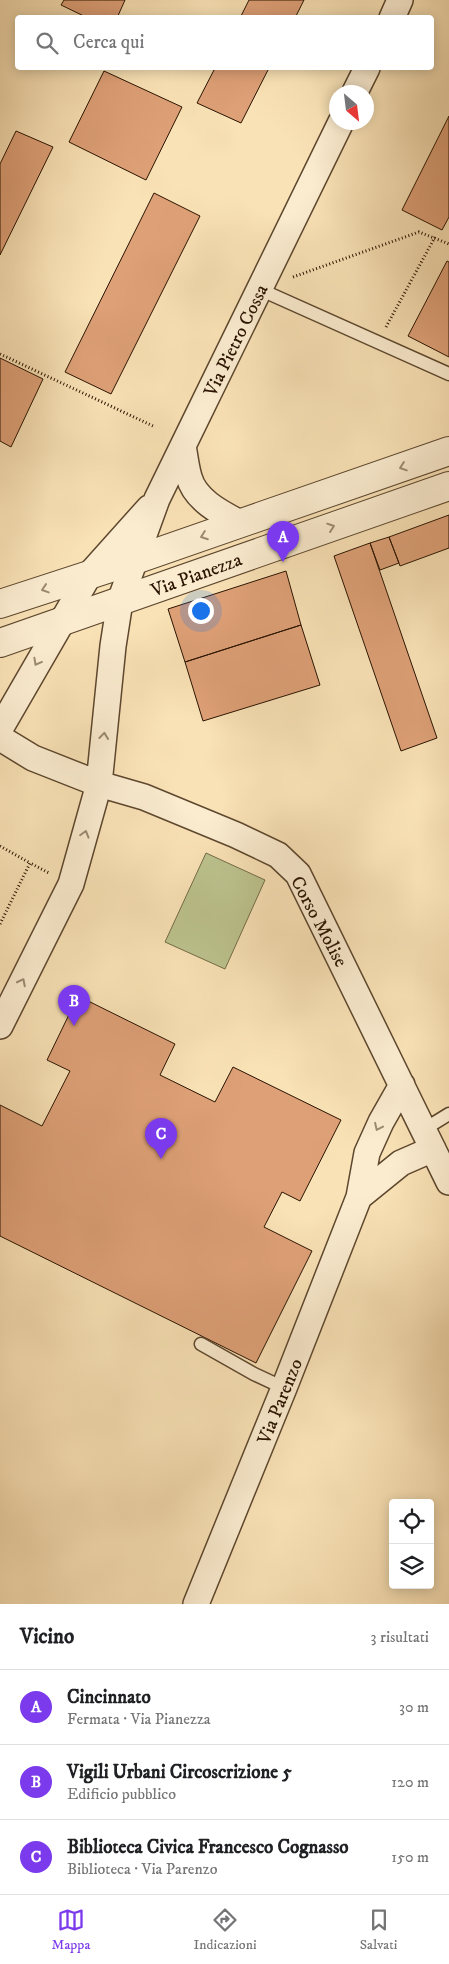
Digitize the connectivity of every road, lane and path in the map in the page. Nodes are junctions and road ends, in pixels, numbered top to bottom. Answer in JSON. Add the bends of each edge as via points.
{"nodes":[{"id":1,"x":400,"y":0,"type":"edge"},
{"id":2,"x":393,"y":15,"type":"edge"},
{"id":3,"x":367,"y":70,"type":"edge"},
{"id":4,"x":359,"y":85,"type":"edge"},
{"id":5,"x":337,"y":130,"type":"edge"},
{"id":6,"x":434,"y":237,"type":"junction"},
{"id":7,"x":449,"y":244,"type":"edge"},
{"id":8,"x":259,"y":289,"type":"junction"},
{"id":9,"x":385,"y":329,"type":"dead end"},
{"id":10,"x":0,"y":354,"type":"edge"},
{"id":11,"x":449,"y":374,"type":"edge"},
{"id":12,"x":153,"y":426,"type":"dead end"},
{"id":13,"x":183,"y":446,"type":"junction"},
{"id":14,"x":449,"y":451,"type":"edge"},
{"id":15,"x":449,"y":486,"type":"edge"},
{"id":16,"x":157,"y":499,"type":"junction"},
{"id":17,"x":290,"y":506,"type":"junction"},
{"id":18,"x":240,"y":523,"type":"junction"},
{"id":19,"x":299,"y":538,"type":"junction"},
{"id":20,"x":135,"y":560,"type":"junction"},
{"id":21,"x":89,"y":575,"type":"junction"},
{"id":22,"x":120,"y":601,"type":"junction"},
{"id":23,"x":0,"y":604,"type":"edge"},
{"id":24,"x":61,"y":623,"type":"junction"},
{"id":25,"x":0,"y":643,"type":"edge"},
{"id":26,"x":0,"y":729,"type":"edge"},
{"id":27,"x":0,"y":738,"type":"edge"},
{"id":28,"x":99,"y":784,"type":"junction"},
{"id":29,"x":0,"y":846,"type":"edge"},
{"id":30,"x":30,"y":864,"type":"junction"},
{"id":31,"x":71,"y":884,"type":"junction"},
{"id":32,"x":0,"y":924,"type":"edge"},
{"id":33,"x":0,"y":1026,"type":"edge"},
{"id":34,"x":402,"y":1084,"type":"junction"},
{"id":35,"x":449,"y":1114,"type":"edge"},
{"id":36,"x":428,"y":1139,"type":"junction"},
{"id":37,"x":449,"y":1182,"type":"edge"},
{"id":38,"x":359,"y":1197,"type":"junction"},
{"id":39,"x":201,"y":1344,"type":"dead end"},
{"id":40,"x":284,"y":1388,"type":"junction"},
{"id":41,"x":196,"y":1604,"type":"edge"}],
"edges":[{"from":1,"to":2,"type":"street"},
{"from":3,"to":4,"type":"street"},
{"from":5,"to":8,"type":"street","name":"Via Pietro Cossa"},
{"from":6,"to":7,"type":"path"},
{"from":6,"to":8,"type":"path","via":[[419,232]]},
{"from":6,"to":9,"type":"path"},
{"from":8,"to":11,"type":"lane"},
{"from":8,"to":13,"type":"street","name":"Via Pietro Cossa"},
{"from":10,"to":12,"type":"path"},
{"from":13,"to":16,"type":"street","name":"Via Pietro Cossa"},
{"from":13,"to":18,"type":"street","via":[[189,479],[199,494],[216,510]]},
{"from":14,"to":17,"type":"street","name":"Via Pianezza","one_way":true},
{"from":19,"to":15,"type":"street","name":"Via Pianezza","one_way":true},
{"from":16,"to":20,"type":"street","name":"Via Pietro Cossa"},
{"from":16,"to":21,"type":"street"},
{"from":17,"to":18,"type":"street","name":"Via Pianezza"},
{"from":17,"to":19,"type":"street"},
{"from":18,"to":20,"type":"street","name":"Via Pianezza","one_way":true},
{"from":19,"to":22,"type":"street","name":"Via Pianezza"},
{"from":20,"to":21,"type":"street","name":"Via Pianezza"},
{"from":20,"to":22,"type":"street","name":"Via Pietro Cossa"},
{"from":21,"to":23,"type":"street","name":"Via Pianezza","one_way":true},
{"from":21,"to":24,"type":"street"},
{"from":22,"to":24,"type":"street","name":"Via Pianezza"},
{"from":28,"to":22,"type":"street","name":"Via Pietro Cossa","one_way":true},
{"from":24,"to":25,"type":"street","name":"Via Pianezza"},
{"from":24,"to":26,"type":"street","one_way":true},
{"from":27,"to":28,"type":"street","name":"Corso Molise","via":[[33,758]]},
{"from":31,"to":28,"type":"street","name":"Via Pietro Cossa","one_way":true},
{"from":28,"to":34,"type":"street","name":"Corso Molise","via":[[144,797],[236,835],[278,855],[298,874]]},
{"from":29,"to":30,"type":"path"},
{"from":30,"to":31,"type":"path"},
{"from":30,"to":32,"type":"path"},
{"from":33,"to":31,"type":"street","name":"Via Pietro Cossa","one_way":true},
{"from":34,"to":36,"type":"street","name":"Corso Molise"},
{"from":34,"to":38,"type":"street","name":"Via Parenzo","one_way":true,"via":[[367,1152]]},
{"from":35,"to":36,"type":"lane"},
{"from":36,"to":37,"type":"street","name":"Corso Molise"},
{"from":36,"to":38,"type":"street","name":"Via Parenzo"},
{"from":38,"to":40,"type":"street","name":"Via Parenzo"},
{"from":39,"to":40,"type":"lane"},
{"from":40,"to":41,"type":"street","name":"Via Parenzo"}]}
